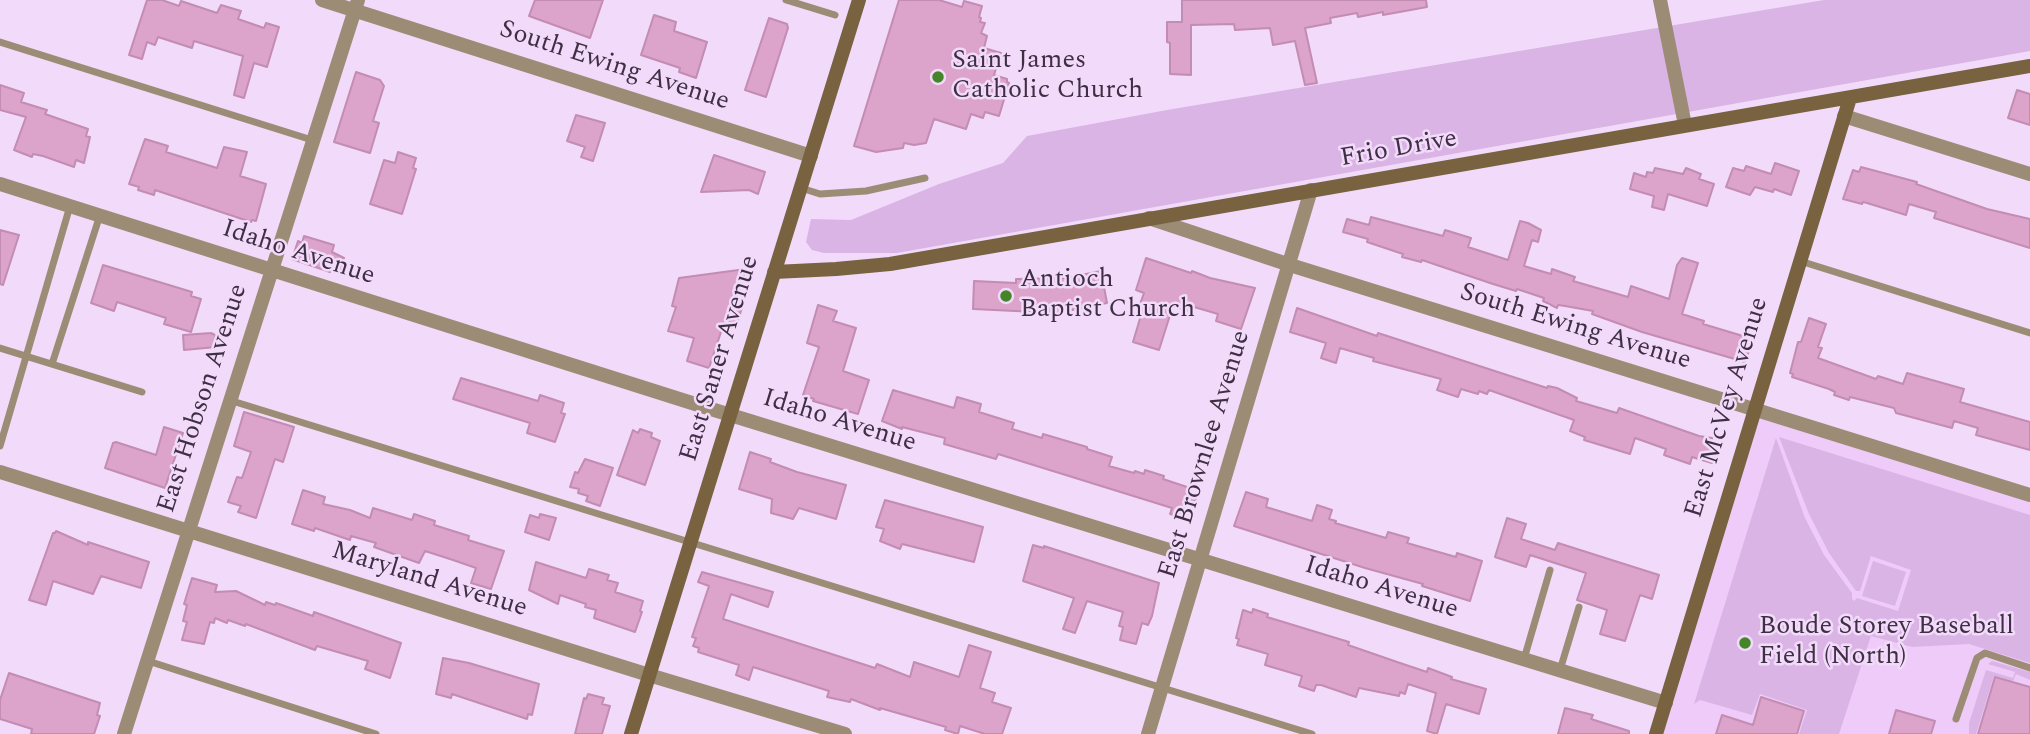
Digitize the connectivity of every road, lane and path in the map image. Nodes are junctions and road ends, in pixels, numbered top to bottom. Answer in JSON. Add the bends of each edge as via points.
{"nodes":[{"id":1,"x":322,"y":0,"type":"edge"},
{"id":2,"x":786,"y":0,"type":"edge"},
{"id":3,"x":859,"y":0,"type":"edge"},
{"id":4,"x":1660,"y":0,"type":"edge"},
{"id":5,"x":356,"y":5,"type":"edge"},
{"id":6,"x":835,"y":15,"type":"dead end"},
{"id":7,"x":0,"y":42,"type":"edge"},
{"id":8,"x":2030,"y":66,"type":"edge"},
{"id":9,"x":1850,"y":97,"type":"junction"},
{"id":10,"x":1844,"y":116,"type":"junction"},
{"id":11,"x":1685,"y":125,"type":"junction"},
{"id":12,"x":312,"y":141,"type":"junction"},
{"id":13,"x":811,"y":156,"type":"junction"},
{"id":14,"x":2030,"y":174,"type":"edge"},
{"id":15,"x":925,"y":178,"type":"dead end"},
{"id":16,"x":0,"y":184,"type":"edge"},
{"id":17,"x":800,"y":188,"type":"junction"},
{"id":18,"x":1311,"y":190,"type":"junction"},
{"id":19,"x":70,"y":206,"type":"junction"},
{"id":20,"x":100,"y":215,"type":"junction"},
{"id":21,"x":1147,"y":217,"type":"junction"},
{"id":22,"x":1798,"y":261,"type":"junction"},
{"id":23,"x":1290,"y":265,"type":"junction"},
{"id":24,"x":270,"y":271,"type":"junction"},
{"id":25,"x":774,"y":272,"type":"junction"},
{"id":26,"x":2030,"y":334,"type":"edge"},
{"id":27,"x":0,"y":348,"type":"edge"},
{"id":28,"x":26,"y":356,"type":"junction"},
{"id":29,"x":52,"y":364,"type":"junction"},
{"id":30,"x":142,"y":392,"type":"dead end"},
{"id":31,"x":229,"y":400,"type":"junction"},
{"id":32,"x":1754,"y":410,"type":"junction"},
{"id":33,"x":729,"y":414,"type":"junction"},
{"id":34,"x":0,"y":446,"type":"edge"},
{"id":35,"x":0,"y":472,"type":"edge"},
{"id":36,"x":2030,"y":495,"type":"edge"},
{"id":37,"x":188,"y":532,"type":"junction"},
{"id":38,"x":690,"y":542,"type":"junction"},
{"id":39,"x":1200,"y":559,"type":"junction"},
{"id":40,"x":1549,"y":570,"type":"dead end"},
{"id":41,"x":1579,"y":607,"type":"dead end"},
{"id":42,"x":1524,"y":659,"type":"junction"},
{"id":43,"x":148,"y":661,"type":"junction"},
{"id":44,"x":2030,"y":668,"type":"edge"},
{"id":45,"x":1560,"y":670,"type":"junction"},
{"id":46,"x":649,"y":675,"type":"junction"},
{"id":47,"x":1162,"y":687,"type":"junction"},
{"id":48,"x":1665,"y":703,"type":"junction"},
{"id":49,"x":1956,"y":719,"type":"dead end"},
{"id":50,"x":124,"y":734,"type":"edge"},
{"id":51,"x":376,"y":734,"type":"edge"},
{"id":52,"x":631,"y":734,"type":"edge"},
{"id":53,"x":845,"y":734,"type":"edge"},
{"id":54,"x":1148,"y":734,"type":"edge"},
{"id":55,"x":1312,"y":734,"type":"edge"},
{"id":56,"x":1656,"y":734,"type":"edge"}],
"edges":[{"from":1,"to":5,"type":"street","name":"South Ewing Avenue"},
{"from":2,"to":6,"type":"lane"},
{"from":3,"to":13,"type":"street","name":"East Saner Avenue"},
{"from":4,"to":11,"type":"street"},
{"from":5,"to":12,"type":"street","name":"East Hobson Avenue"},
{"from":5,"to":13,"type":"street","name":"South Ewing Avenue"},
{"from":7,"to":12,"type":"lane"},
{"from":8,"to":9,"type":"street","name":"Frio Drive"},
{"from":9,"to":10,"type":"street","name":"East McVey Avenue"},
{"from":9,"to":11,"type":"street","name":"Frio Drive"},
{"from":10,"to":14,"type":"street"},
{"from":10,"to":22,"type":"street","name":"East McVey Avenue"},
{"from":11,"to":18,"type":"street","name":"Frio Drive"},
{"from":12,"to":24,"type":"street","name":"East Hobson Avenue"},
{"from":13,"to":17,"type":"street","name":"East Saner Avenue"},
{"from":15,"to":17,"type":"lane","via":[[866,191],[820,194]]},
{"from":16,"to":19,"type":"street","name":"Idaho Avenue"},
{"from":17,"to":25,"type":"street","name":"East Saner Avenue"},
{"from":18,"to":21,"type":"street","name":"Frio Drive"},
{"from":18,"to":23,"type":"street","name":"East Brownlee Avenue"},
{"from":19,"to":20,"type":"street","name":"Idaho Avenue"},
{"from":19,"to":28,"type":"lane"},
{"from":20,"to":24,"type":"street","name":"Idaho Avenue"},
{"from":20,"to":29,"type":"lane"},
{"from":21,"to":23,"type":"street","name":"South Ewing Avenue"},
{"from":21,"to":25,"type":"street","name":"Frio Drive","via":[[890,264]]},
{"from":22,"to":26,"type":"lane"},
{"from":22,"to":32,"type":"street","name":"East McVey Avenue"},
{"from":23,"to":32,"type":"street","name":"South Ewing Avenue"},
{"from":23,"to":39,"type":"street","name":"East Brownlee Avenue"},
{"from":24,"to":31,"type":"street","name":"East Hobson Avenue"},
{"from":24,"to":33,"type":"street","name":"Idaho Avenue"},
{"from":25,"to":33,"type":"street","name":"East Saner Avenue"},
{"from":27,"to":28,"type":"lane"},
{"from":28,"to":29,"type":"lane"},
{"from":28,"to":34,"type":"lane"},
{"from":29,"to":30,"type":"lane"},
{"from":31,"to":37,"type":"street","name":"East Hobson Avenue"},
{"from":31,"to":38,"type":"lane"},
{"from":32,"to":36,"type":"street","name":"South Ewing Avenue"},
{"from":32,"to":48,"type":"street","name":"East McVey Avenue"},
{"from":33,"to":38,"type":"street","name":"East Saner Avenue"},
{"from":33,"to":39,"type":"street","name":"Idaho Avenue"},
{"from":35,"to":37,"type":"street","name":"Maryland Avenue"},
{"from":37,"to":43,"type":"street","name":"East Hobson Avenue"},
{"from":37,"to":46,"type":"street","name":"Maryland Avenue"},
{"from":38,"to":46,"type":"street","name":"East Saner Avenue"},
{"from":38,"to":47,"type":"lane"},
{"from":39,"to":42,"type":"street","name":"Idaho Avenue"},
{"from":39,"to":47,"type":"street","name":"East Brownlee Avenue"},
{"from":40,"to":42,"type":"lane"},
{"from":41,"to":45,"type":"lane"},
{"from":42,"to":45,"type":"street","name":"Idaho Avenue"},
{"from":43,"to":50,"type":"street","name":"East Hobson Avenue"},
{"from":43,"to":51,"type":"lane"},
{"from":44,"to":49,"type":"lane","via":[[1984,653],[1977,658]]},
{"from":45,"to":48,"type":"street","name":"Idaho Avenue"},
{"from":46,"to":52,"type":"street","name":"East Saner Avenue"},
{"from":46,"to":53,"type":"street","name":"Maryland Avenue"},
{"from":47,"to":54,"type":"street","name":"East Brownlee Avenue"},
{"from":47,"to":55,"type":"lane"},
{"from":48,"to":56,"type":"street","name":"East McVey Avenue"}]}
